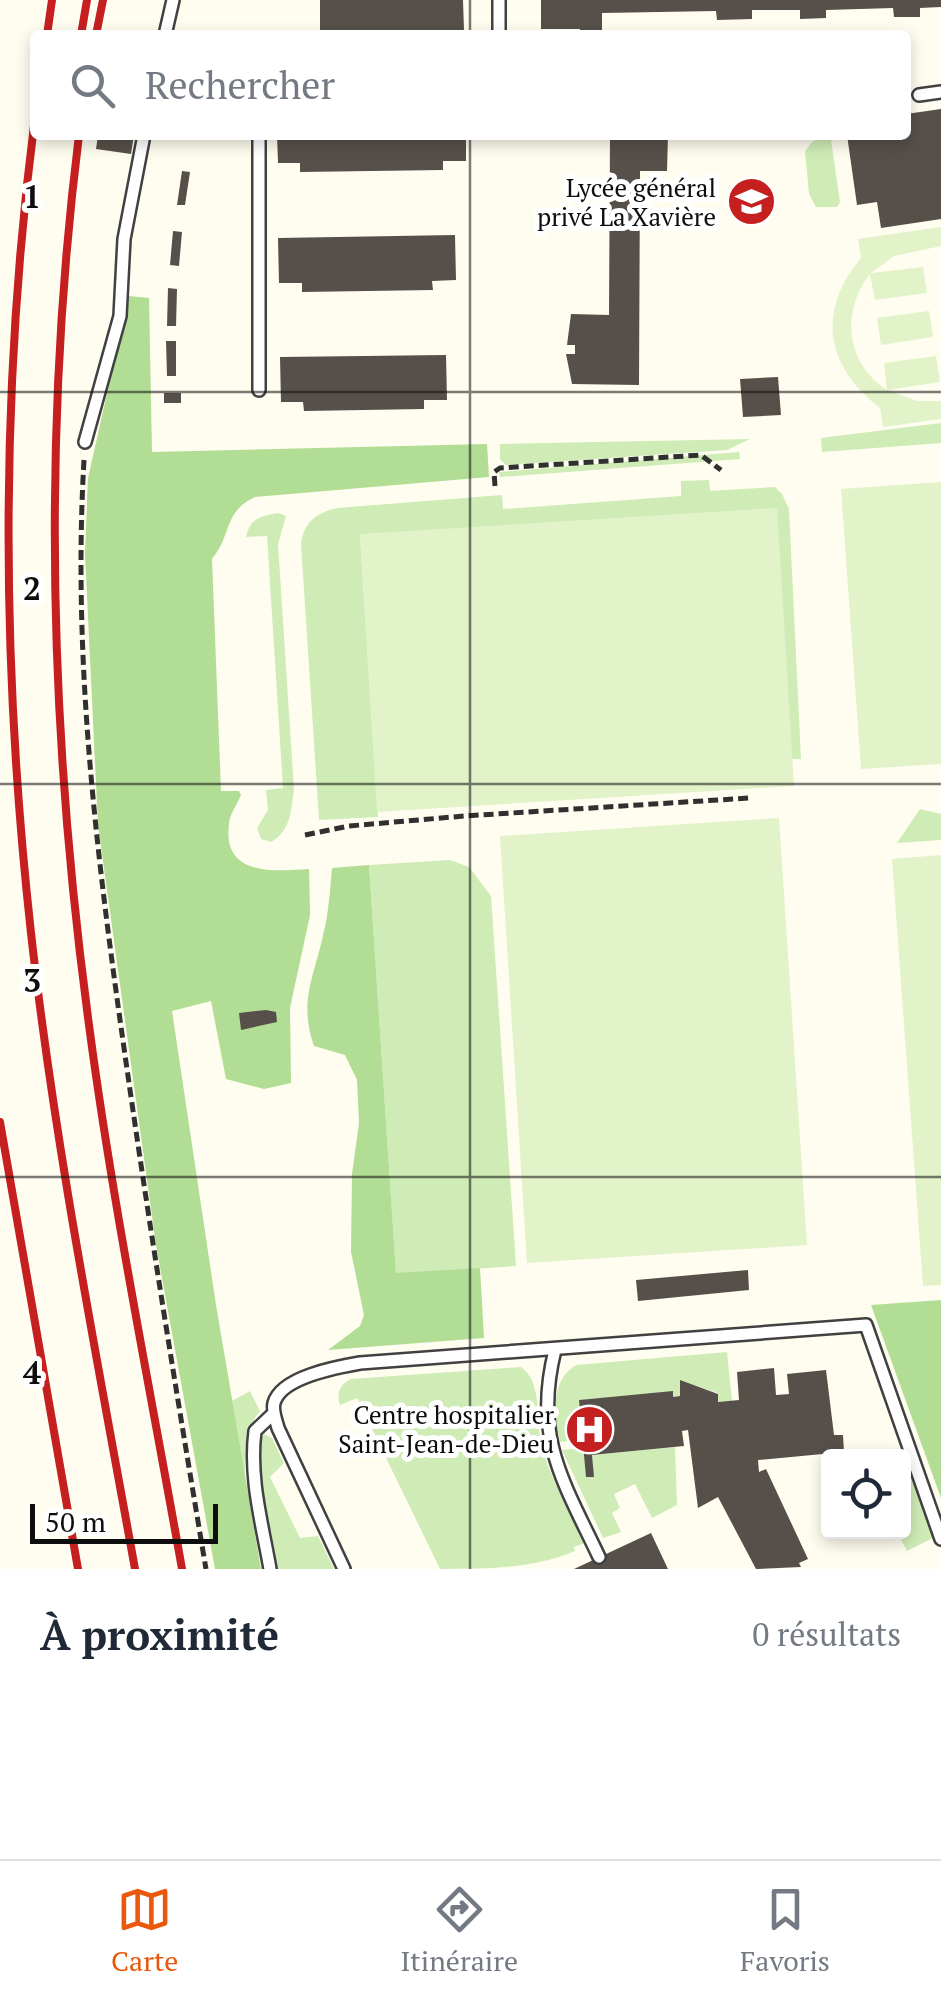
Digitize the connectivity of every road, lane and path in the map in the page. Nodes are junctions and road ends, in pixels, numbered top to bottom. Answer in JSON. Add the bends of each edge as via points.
{"nodes":[{"id":1,"x":173,"y":0,"type":"edge"},
{"id":2,"x":499,"y":0,"type":"edge"},
{"id":3,"x":166,"y":30,"type":"edge"},
{"id":4,"x":499,"y":30,"type":"edge"},
{"id":5,"x":941,"y":92,"type":"edge"},
{"id":6,"x":919,"y":95,"type":"dead end"},
{"id":7,"x":143,"y":140,"type":"edge"},
{"id":8,"x":259,"y":140,"type":"edge"},
{"id":9,"x":259,"y":390,"type":"dead end"},
{"id":10,"x":86,"y":442,"type":"joint"},
{"id":11,"x":721,"y":470,"type":"dead end"},
{"id":12,"x":495,"y":486,"type":"dead end"},
{"id":13,"x":749,"y":798,"type":"dead end"},
{"id":14,"x":305,"y":835,"type":"dead end"},
{"id":15,"x":555,"y":1350,"type":"junction"},
{"id":16,"x":274,"y":1413,"type":"junction"},
{"id":17,"x":941,"y":1538,"type":"edge"},
{"id":18,"x":599,"y":1558,"type":"dead end"},
{"id":19,"x":206,"y":1569,"type":"edge"},
{"id":20,"x":270,"y":1569,"type":"edge"},
{"id":21,"x":344,"y":1569,"type":"edge"}],
"edges":[{"from":1,"to":3,"type":"lane"},
{"from":2,"to":4,"type":"lane"},
{"from":5,"to":6,"type":"lane"},
{"from":7,"to":10,"type":"lane","via":[[124,239],[120,316]]},
{"from":8,"to":9,"type":"lane"},
{"from":10,"to":19,"type":"path","via":[[82,602],[98,856],[152,1250]]},
{"from":11,"to":12,"type":"path","via":[[701,455],[500,468]]},
{"from":13,"to":14,"type":"path","via":[[464,816]]},
{"from":15,"to":16,"type":"lane","via":[[338,1366],[290,1384]]},
{"from":15,"to":17,"type":"lane","via":[[866,1325]]},
{"from":15,"to":18,"type":"lane","via":[[546,1429]]},
{"from":16,"to":20,"type":"lane","via":[[254,1431],[252,1449]]},
{"from":16,"to":21,"type":"lane"}]}
